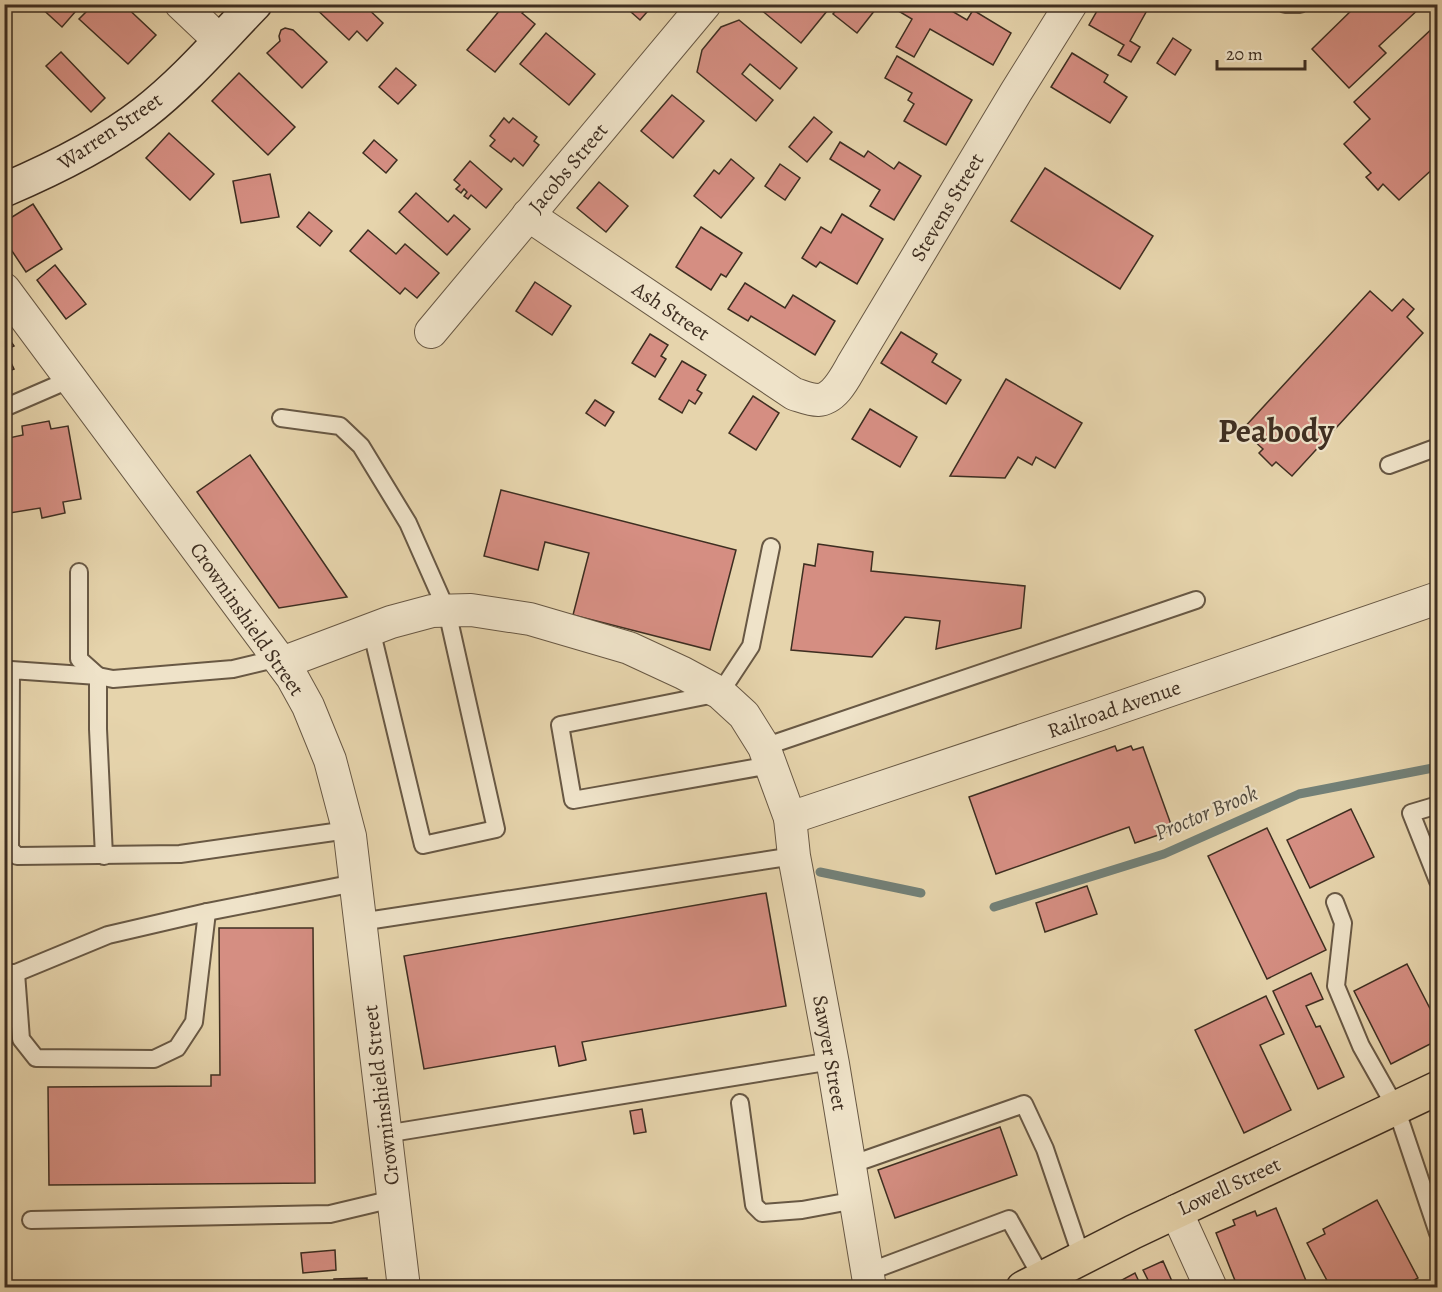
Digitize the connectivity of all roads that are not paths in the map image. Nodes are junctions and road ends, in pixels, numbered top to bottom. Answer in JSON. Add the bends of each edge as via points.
{"nodes":[{"id":1,"x":181,"y":4,"type":"edge"},
{"id":2,"x":255,"y":4,"type":"edge"},
{"id":3,"x":705,"y":4,"type":"edge"},
{"id":4,"x":1071,"y":4,"type":"edge"},
{"id":5,"x":1286,"y":4,"type":"edge"},
{"id":6,"x":1300,"y":4,"type":"edge"},
{"id":7,"x":219,"y":40,"type":"junction"},
{"id":8,"x":4,"y":190,"type":"edge"},
{"id":9,"x":528,"y":215,"type":"junction"},
{"id":10,"x":4,"y":289,"type":"edge"},
{"id":11,"x":431,"y":332,"type":"dead end"},
{"id":12,"x":71,"y":379,"type":"junction"},
{"id":13,"x":816,"y":400,"type":"joint"},
{"id":14,"x":4,"y":408,"type":"edge"},
{"id":15,"x":281,"y":418,"type":"dead end"},
{"id":16,"x":1437,"y":447,"type":"edge"},
{"id":17,"x":1389,"y":465,"type":"dead end"},
{"id":18,"x":771,"y":547,"type":"dead end"},
{"id":19,"x":79,"y":572,"type":"dead end"},
{"id":20,"x":1437,"y":598,"type":"edge"},
{"id":21,"x":1196,"y":600,"type":"dead end"},
{"id":22,"x":447,"y":611,"type":"junction"},
{"id":23,"x":371,"y":629,"type":"junction"},
{"id":24,"x":280,"y":660,"type":"junction"},
{"id":25,"x":98,"y":676,"type":"junction"},
{"id":26,"x":720,"y":693,"type":"junction"},
{"id":27,"x":767,"y":756,"type":"junction"},
{"id":28,"x":1437,"y":805,"type":"edge"},
{"id":29,"x":790,"y":818,"type":"junction"},
{"id":30,"x":348,"y":830,"type":"junction"},
{"id":31,"x":104,"y":856,"type":"junction"},
{"id":32,"x":794,"y":856,"type":"junction"},
{"id":33,"x":1437,"y":881,"type":"edge"},
{"id":34,"x":356,"y":883,"type":"junction"},
{"id":35,"x":1335,"y":902,"type":"dead end"},
{"id":36,"x":207,"y":912,"type":"junction"},
{"id":37,"x":360,"y":922,"type":"junction"},
{"id":38,"x":10,"y":973,"type":"edge"},
{"id":39,"x":832,"y":1061,"type":"junction"},
{"id":40,"x":1437,"y":1088,"type":"edge"},
{"id":41,"x":740,"y":1103,"type":"dead end"},
{"id":42,"x":1395,"y":1108,"type":"junction"},
{"id":43,"x":385,"y":1134,"type":"junction"},
{"id":44,"x":850,"y":1165,"type":"junction"},
{"id":45,"x":393,"y":1199,"type":"junction"},
{"id":46,"x":856,"y":1200,"type":"junction"},
{"id":47,"x":1176,"y":1212,"type":"junction"},
{"id":48,"x":31,"y":1220,"type":"dead end"},
{"id":49,"x":1437,"y":1233,"type":"edge"},
{"id":50,"x":1082,"y":1258,"type":"junction"},
{"id":51,"x":869,"y":1280,"type":"edge"},
{"id":52,"x":1032,"y":1283,"type":"edge"},
{"id":53,"x":404,"y":1287,"type":"edge"},
{"id":54,"x":1211,"y":1287,"type":"edge"}],
"edges":[{"from":1,"to":7,"type":"street"},
{"from":2,"to":7,"type":"street","name":"Warren Street"},
{"from":3,"to":9,"type":"street","name":"Jacobs Street"},
{"from":4,"to":13,"type":"street","name":"Stevens Street","via":[[836,391]]},
{"from":5,"to":6,"type":"lane"},
{"from":7,"to":8,"type":"street","name":"Warren Street","via":[[144,113],[52,170]]},
{"from":9,"to":11,"type":"street","name":"Jacobs Street"},
{"from":9,"to":13,"type":"street","name":"Ash Street","via":[[794,394]]},
{"from":10,"to":12,"type":"street","name":"Crowninshield Street"},
{"from":12,"to":14,"type":"lane"},
{"from":12,"to":24,"type":"street","name":"Crowninshield Street"},
{"from":15,"to":22,"type":"lane","via":[[340,426],[361,446],[408,523]]},
{"from":16,"to":17,"type":"lane"},
{"from":18,"to":26,"type":"lane","via":[[751,646]]},
{"from":19,"to":25,"type":"lane","via":[[79,659]]},
{"from":20,"to":29,"type":"street","name":"Railroad Avenue"},
{"from":21,"to":27,"type":"lane"},
{"from":22,"to":23,"type":"street","name":"Sawyer Street","via":[[432,611]]},
{"from":22,"to":23,"type":"lane","via":[[496,829],[423,845]]},
{"from":22,"to":26,"type":"street","name":"Sawyer Street","via":[[471,610],[530,619],[629,648]]},
{"from":23,"to":24,"type":"street","name":"Sawyer Street"},
{"from":24,"to":25,"type":"lane","via":[[233,669],[113,679]]},
{"from":24,"to":30,"type":"street","name":"Crowninshield Street","via":[[308,706],[330,760]]},
{"from":25,"to":31,"type":"lane"},
{"from":25,"to":31,"type":"lane","via":[[11,670],[10,849],[17,856]]},
{"from":26,"to":27,"type":"street","name":"Sawyer Street","via":[[744,715]]},
{"from":26,"to":27,"type":"lane","via":[[560,724],[573,800]]},
{"from":27,"to":29,"type":"street","name":"Sawyer Street"},
{"from":28,"to":33,"type":"lane","via":[[1411,813]]},
{"from":29,"to":32,"type":"street","name":"Sawyer Street"},
{"from":30,"to":31,"type":"lane","via":[[180,854]]},
{"from":30,"to":34,"type":"street","name":"Crowninshield Street"},
{"from":32,"to":37,"type":"lane"},
{"from":32,"to":39,"type":"street","name":"Sawyer Street"},
{"from":34,"to":36,"type":"lane"},
{"from":34,"to":37,"type":"street","name":"Crowninshield Street"},
{"from":35,"to":42,"type":"lane","via":[[1344,922],[1336,986],[1361,1046]]},
{"from":36,"to":38,"type":"lane","via":[[108,935]]},
{"from":36,"to":38,"type":"lane","via":[[194,1022],[177,1048],[154,1059],[36,1058],[21,1039]]},
{"from":37,"to":43,"type":"street","name":"Crowninshield Street"},
{"from":39,"to":43,"type":"lane"},
{"from":39,"to":44,"type":"street","name":"Sawyer Street"},
{"from":40,"to":42,"type":"main road","name":"Lowell Street"},
{"from":41,"to":46,"type":"lane","via":[[754,1205],[762,1213]]},
{"from":42,"to":47,"type":"main road","name":"Lowell Street"},
{"from":42,"to":49,"type":"lane"},
{"from":43,"to":45,"type":"street","name":"Crowninshield Street"},
{"from":44,"to":46,"type":"street","name":"Sawyer Street"},
{"from":44,"to":50,"type":"lane","via":[[1024,1104],[1045,1149]]},
{"from":45,"to":48,"type":"lane","via":[[330,1214]]},
{"from":45,"to":53,"type":"street","name":"Crowninshield Street"},
{"from":46,"to":51,"type":"street","name":"Sawyer Street"},
{"from":47,"to":50,"type":"main road","name":"Lowell Street"},
{"from":47,"to":54,"type":"street"},
{"from":50,"to":52,"type":"main road","name":"Lowell Street"},
{"from":51,"to":52,"type":"lane","via":[[1009,1220]]}]}
